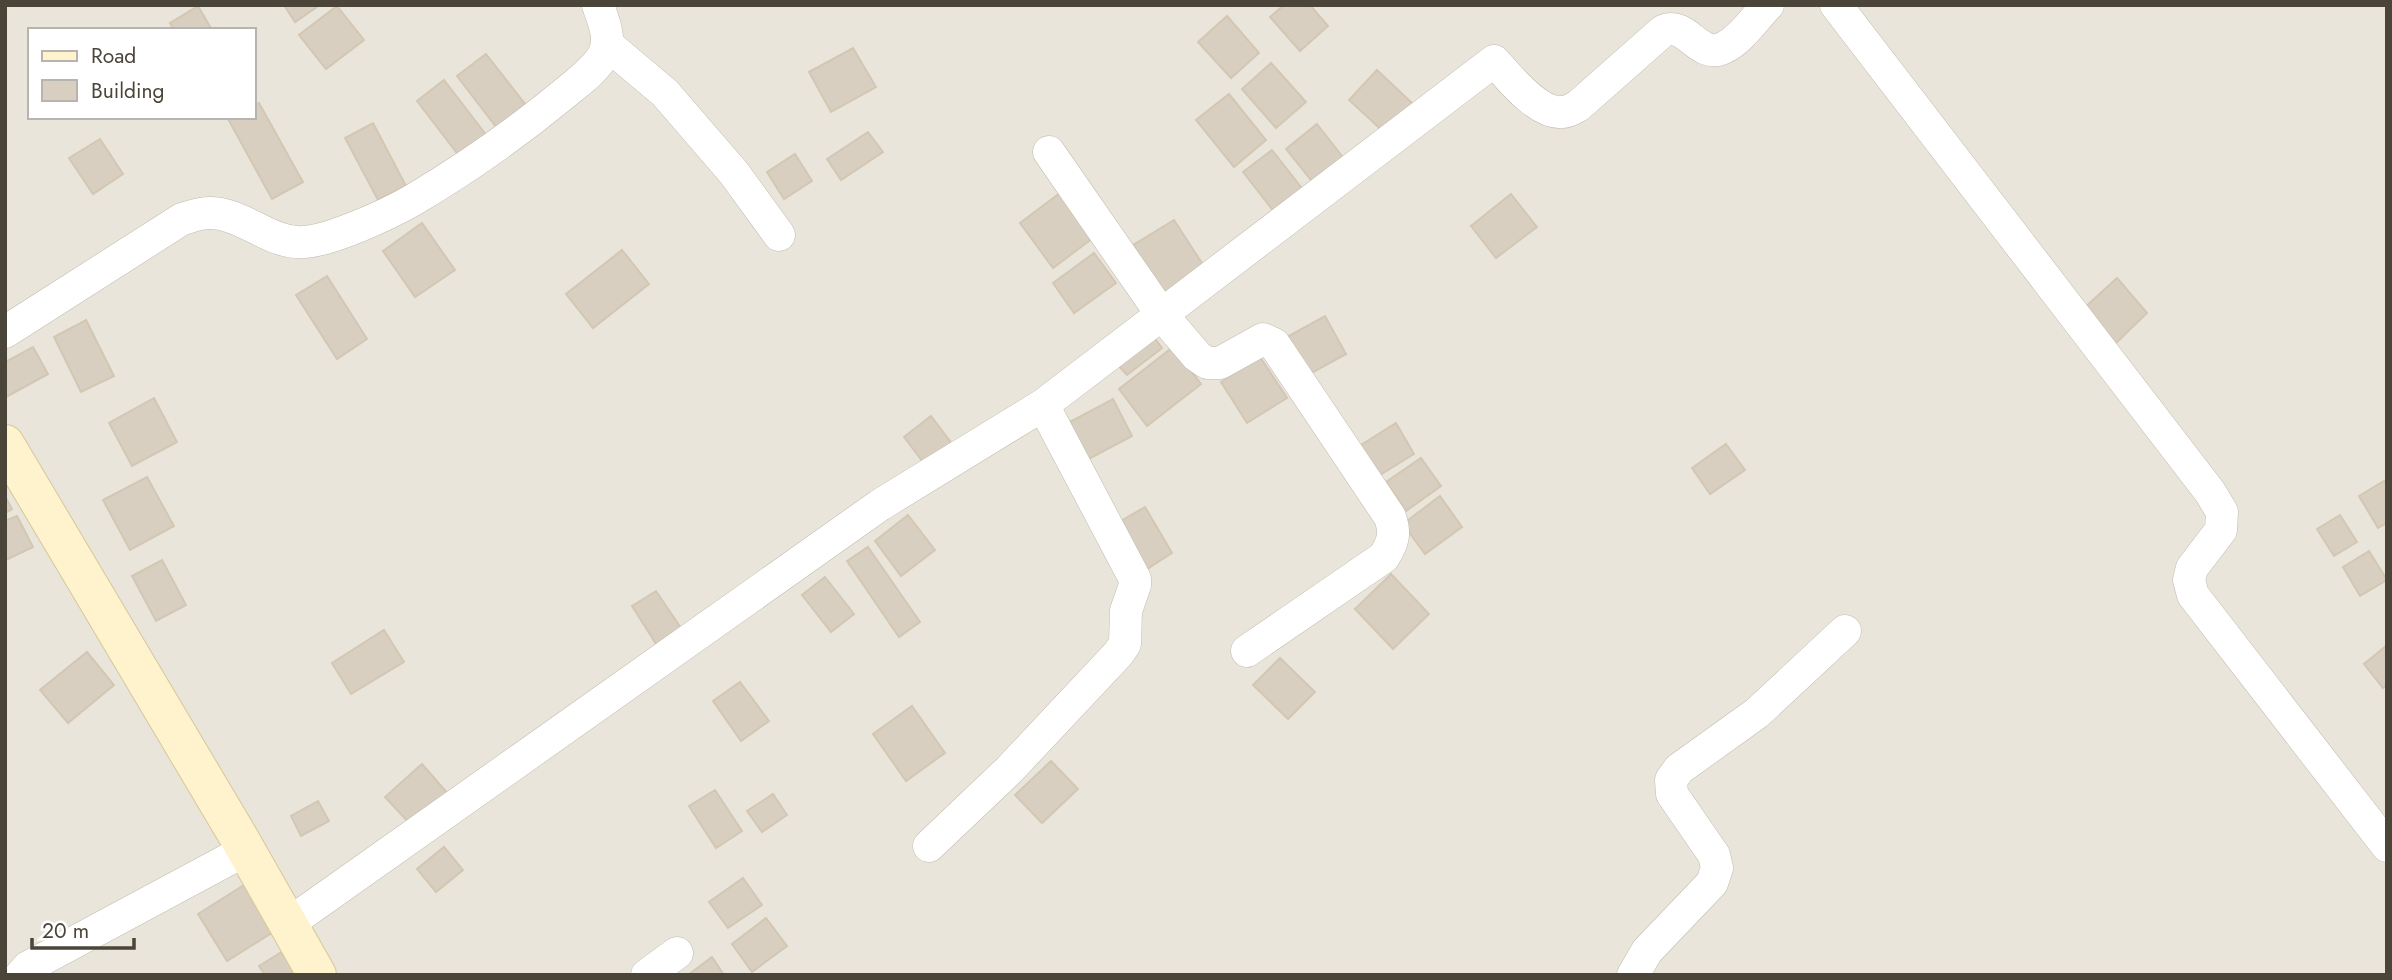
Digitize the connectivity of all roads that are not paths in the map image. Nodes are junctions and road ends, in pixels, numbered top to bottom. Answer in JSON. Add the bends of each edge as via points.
{"nodes":[{"id":1,"x":598,"y":5,"type":"edge"},
{"id":2,"x":1768,"y":5,"type":"edge"},
{"id":3,"x":1836,"y":5,"type":"edge"},
{"id":4,"x":607,"y":45,"type":"junction"},
{"id":5,"x":1049,"y":152,"type":"dead end"},
{"id":6,"x":779,"y":235,"type":"dead end"},
{"id":7,"x":1162,"y":315,"type":"junction"},
{"id":8,"x":5,"y":332,"type":"edge"},
{"id":9,"x":1043,"y":405,"type":"junction"},
{"id":10,"x":5,"y":444,"type":"edge"},
{"id":11,"x":1845,"y":631,"type":"dead end"},
{"id":12,"x":1247,"y":651,"type":"dead end"},
{"id":13,"x":929,"y":846,"type":"dead end"},
{"id":14,"x":2387,"y":846,"type":"edge"},
{"id":15,"x":246,"y":850,"type":"junction"},
{"id":16,"x":288,"y":924,"type":"junction"},
{"id":17,"x":677,"y":953,"type":"dead end"},
{"id":18,"x":21,"y":975,"type":"edge"},
{"id":19,"x":317,"y":975,"type":"edge"},
{"id":20,"x":647,"y":975,"type":"edge"},
{"id":21,"x":1633,"y":975,"type":"edge"}],
"edges":[{"from":1,"to":4,"type":"street"},
{"from":2,"to":7,"type":"street","via":[[1723,49],[1711,50],[1670,27],[1578,106],[1562,113],[1521,90],[1494,61]]},
{"from":3,"to":14,"type":"street","via":[[2210,492],[2222,512],[2221,530],[2192,568],[2193,595]]},
{"from":4,"to":6,"type":"street","via":[[665,93],[734,173]]},
{"from":4,"to":8,"type":"street","via":[[590,72],[531,121],[411,202],[333,236],[302,243],[236,218],[209,213],[182,219]]},
{"from":5,"to":7,"type":"street"},
{"from":7,"to":9,"type":"street"},
{"from":7,"to":12,"type":"street","via":[[1207,363],[1220,363],[1263,339],[1274,344],[1394,528],[1394,542],[1384,557]]},
{"from":9,"to":13,"type":"street","via":[[1135,579],[1126,611],[1125,643],[1009,770]]},
{"from":9,"to":16,"type":"street","via":[[880,505]]},
{"from":10,"to":15,"type":"street"},
{"from":11,"to":21,"type":"street","via":[[1757,713],[1679,769],[1671,780],[1672,794],[1714,855],[1717,868],[1712,883],[1647,951]]},
{"from":15,"to":16,"type":"street"},
{"from":15,"to":18,"type":"street","via":[[28,967]]},
{"from":16,"to":19,"type":"street"},
{"from":17,"to":20,"type":"street"}]}
